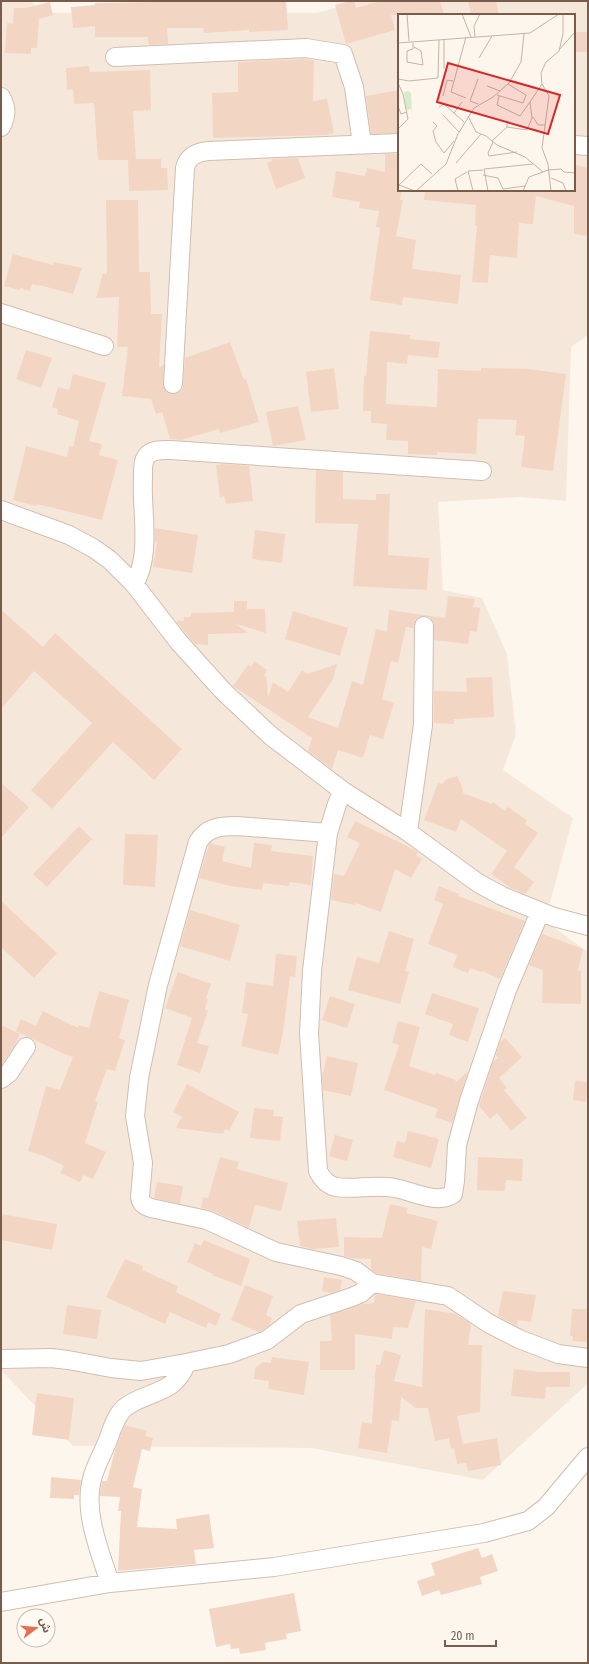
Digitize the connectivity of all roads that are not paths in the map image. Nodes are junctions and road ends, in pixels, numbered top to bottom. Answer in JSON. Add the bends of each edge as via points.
{"nodes":[{"id":1,"x":115,"y":57,"type":"dead end"},
{"id":2,"x":1,"y":97,"type":"edge"},
{"id":3,"x":1,"y":127,"type":"edge"},
{"id":4,"x":398,"y":143,"type":"edge"},
{"id":5,"x":362,"y":144,"type":"junction"},
{"id":6,"x":575,"y":145,"type":"edge"},
{"id":7,"x":588,"y":146,"type":"edge"},
{"id":8,"x":1,"y":313,"type":"edge"},
{"id":9,"x":104,"y":346,"type":"dead end"},
{"id":10,"x":173,"y":384,"type":"dead end"},
{"id":11,"x":482,"y":471,"type":"dead end"},
{"id":12,"x":1,"y":510,"type":"edge"},
{"id":13,"x":134,"y":584,"type":"junction"},
{"id":14,"x":424,"y":626,"type":"dead end"},
{"id":15,"x":343,"y":791,"type":"junction"},
{"id":16,"x":408,"y":832,"type":"junction"},
{"id":17,"x":328,"y":833,"type":"junction"},
{"id":18,"x":540,"y":912,"type":"junction"},
{"id":19,"x":588,"y":926,"type":"edge"},
{"id":20,"x":26,"y":1046,"type":"dead end"},
{"id":21,"x":1,"y":1079,"type":"edge"},
{"id":22,"x":372,"y":1283,"type":"junction"},
{"id":23,"x":588,"y":1358,"type":"edge"},
{"id":24,"x":1,"y":1359,"type":"edge"},
{"id":25,"x":186,"y":1363,"type":"junction"},
{"id":26,"x":588,"y":1457,"type":"edge"},
{"id":27,"x":110,"y":1583,"type":"junction"},
{"id":28,"x":1,"y":1602,"type":"edge"}],
"edges":[{"from":1,"to":5,"type":"street","via":[[306,48],[343,54],[354,87]]},
{"from":2,"to":3,"type":"street","via":[[7,112]]},
{"from":4,"to":5,"type":"street"},
{"from":5,"to":10,"type":"street","via":[[208,151],[190,156],[185,168]]},
{"from":6,"to":7,"type":"street"},
{"from":8,"to":9,"type":"street"},
{"from":11,"to":13,"type":"street","via":[[171,450],[152,452],[146,456],[143,463],[144,559]]},
{"from":12,"to":13,"type":"street","via":[[69,535],[94,548]]},
{"from":13,"to":15,"type":"street","via":[[178,641],[223,691],[271,736]]},
{"from":14,"to":16,"type":"street","via":[[423,725]]},
{"from":15,"to":16,"type":"street"},
{"from":15,"to":17,"type":"street"},
{"from":16,"to":18,"type":"street","via":[[478,883]]},
{"from":17,"to":18,"type":"street","via":[[313,947],[309,1034],[318,1171],[322,1179],[330,1184],[341,1187],[381,1186],[434,1198],[448,1197],[452,1194],[456,1181],[457,1144],[469,1101],[507,990]]},
{"from":17,"to":22,"type":"street","via":[[222,826],[207,832],[198,842],[158,985],[139,1078],[135,1116],[143,1163],[140,1202],[151,1208],[208,1220],[276,1252],[356,1271]]},
{"from":18,"to":19,"type":"street"},
{"from":20,"to":21,"type":"street","via":[[9,1072]]},
{"from":22,"to":23,"type":"street","via":[[448,1296],[488,1323],[519,1339],[558,1354]]},
{"from":22,"to":25,"type":"street","via":[[352,1297],[302,1314],[268,1340],[229,1354]]},
{"from":24,"to":25,"type":"street","via":[[51,1358],[141,1371]]},
{"from":25,"to":27,"type":"street","via":[[183,1373],[164,1390],[133,1402],[121,1410],[92,1479],[89,1499],[95,1537]]},
{"from":26,"to":27,"type":"street","via":[[546,1507],[528,1521],[484,1532],[274,1567]]},
{"from":27,"to":28,"type":"street"}]}
